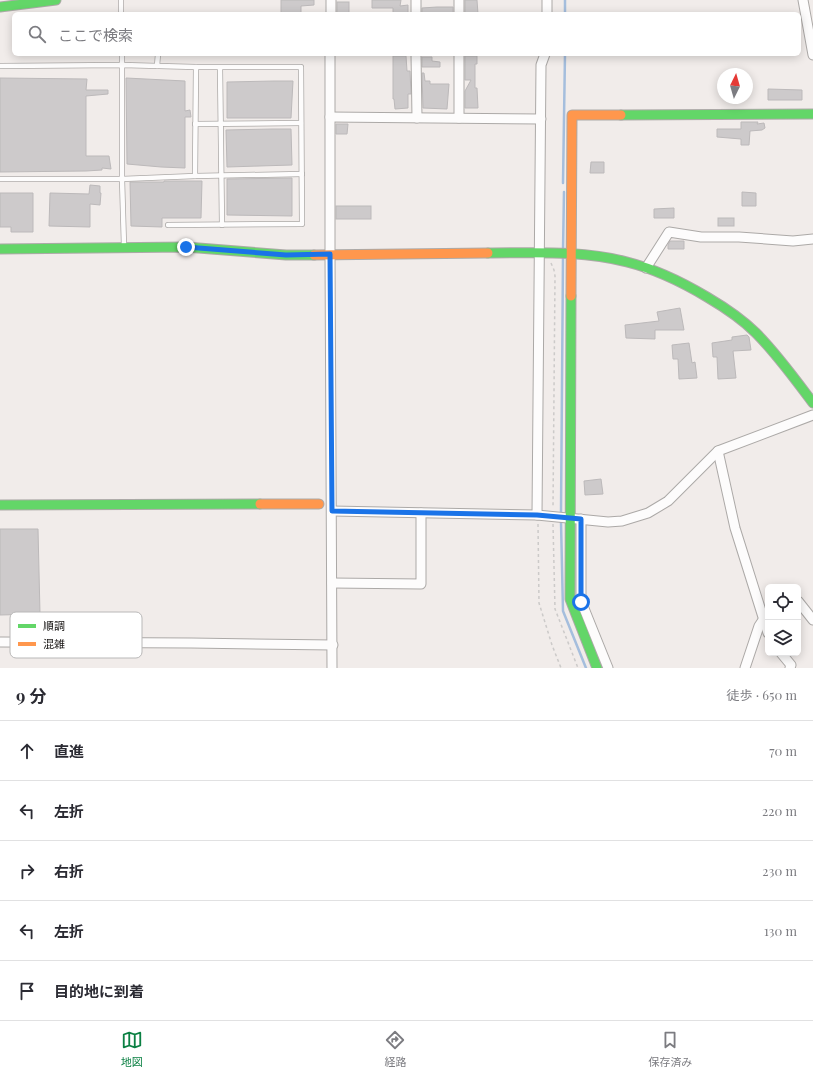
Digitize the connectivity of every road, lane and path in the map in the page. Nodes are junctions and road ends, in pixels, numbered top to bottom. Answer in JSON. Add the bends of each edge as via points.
{"nodes":[{"id":1,"x":56,"y":0,"type":"edge"},
{"id":2,"x":121,"y":0,"type":"edge"},
{"id":3,"x":331,"y":0,"type":"edge"},
{"id":4,"x":416,"y":0,"type":"edge"},
{"id":5,"x":459,"y":0,"type":"edge"},
{"id":6,"x":546,"y":0,"type":"edge"},
{"id":7,"x":803,"y":0,"type":"edge"},
{"id":8,"x":0,"y":7,"type":"edge"},
{"id":9,"x":121,"y":12,"type":"edge"},
{"id":10,"x":331,"y":12,"type":"edge"},
{"id":11,"x":416,"y":12,"type":"edge"},
{"id":12,"x":459,"y":12,"type":"edge"},
{"id":13,"x":547,"y":12,"type":"edge"},
{"id":14,"x":813,"y":55,"type":"edge"},
{"id":15,"x":122,"y":56,"type":"edge"},
{"id":16,"x":158,"y":56,"type":"edge"},
{"id":17,"x":330,"y":56,"type":"edge"},
{"id":18,"x":416,"y":56,"type":"edge"},
{"id":19,"x":459,"y":56,"type":"edge"},
{"id":20,"x":544,"y":56,"type":"edge"},
{"id":21,"x":122,"y":65,"type":"junction"},
{"id":22,"x":0,"y":66,"type":"edge"},
{"id":23,"x":157,"y":66,"type":"junction"},
{"id":24,"x":196,"y":67,"type":"junction"},
{"id":25,"x":220,"y":68,"type":"junction"},
{"id":26,"x":813,"y":114,"type":"edge"},
{"id":27,"x":330,"y":117,"type":"junction"},
{"id":28,"x":416,"y":118,"type":"junction"},
{"id":29,"x":459,"y":118,"type":"junction"},
{"id":30,"x":541,"y":119,"type":"junction"},
{"id":31,"x":301,"y":123,"type":"junction"},
{"id":32,"x":196,"y":124,"type":"junction"},
{"id":33,"x":220,"y":124,"type":"junction"},
{"id":34,"x":302,"y":174,"type":"junction"},
{"id":35,"x":195,"y":176,"type":"junction"},
{"id":36,"x":221,"y":176,"type":"junction"},
{"id":37,"x":122,"y":178,"type":"junction"},
{"id":38,"x":0,"y":179,"type":"edge"},
{"id":39,"x":168,"y":225,"type":"dead end"},
{"id":40,"x":222,"y":225,"type":"junction"},
{"id":41,"x":813,"y":239,"type":"edge"},
{"id":42,"x":0,"y":249,"type":"edge"},
{"id":43,"x":124,"y":249,"type":"junction"},
{"id":44,"x":539,"y":253,"type":"junction"},
{"id":45,"x":552,"y":253,"type":"junction"},
{"id":46,"x":330,"y":254,"type":"junction"},
{"id":47,"x":569,"y":254,"type":"junction"},
{"id":48,"x":646,"y":268,"type":"junction"},
{"id":49,"x":813,"y":403,"type":"edge"},
{"id":50,"x":813,"y":416,"type":"edge"},
{"id":51,"x":718,"y":451,"type":"junction"},
{"id":52,"x":319,"y":504,"type":"dead end"},
{"id":53,"x":0,"y":505,"type":"edge"},
{"id":54,"x":332,"y":511,"type":"junction"},
{"id":55,"x":421,"y":513,"type":"junction"},
{"id":56,"x":537,"y":515,"type":"junction"},
{"id":57,"x":553,"y":516,"type":"junction"},
{"id":58,"x":570,"y":518,"type":"junction"},
{"id":59,"x":581,"y":519,"type":"junction"},
{"id":60,"x":332,"y":583,"type":"junction"},
{"id":61,"x":801,"y":605,"type":"edge"},
{"id":62,"x":764,"y":609,"type":"edge"},
{"id":63,"x":764,"y":620,"type":"junction"},
{"id":64,"x":813,"y":620,"type":"edge"},
{"id":65,"x":765,"y":623,"type":"edge"},
{"id":66,"x":0,"y":642,"type":"edge"},
{"id":67,"x":10,"y":642,"type":"edge"},
{"id":68,"x":142,"y":643,"type":"edge"},
{"id":69,"x":332,"y":645,"type":"junction"},
{"id":70,"x":783,"y":656,"type":"edge"},
{"id":71,"x":332,"y":668,"type":"edge"},
{"id":72,"x":561,"y":668,"type":"edge"},
{"id":73,"x":578,"y":668,"type":"edge"},
{"id":74,"x":597,"y":668,"type":"edge"},
{"id":75,"x":608,"y":668,"type":"edge"},
{"id":76,"x":745,"y":668,"type":"edge"},
{"id":77,"x":790,"y":668,"type":"edge"}],
"edges":[{"from":1,"to":8,"type":"street"},
{"from":2,"to":9,"type":"lane"},
{"from":3,"to":10,"type":"street"},
{"from":4,"to":11,"type":"street"},
{"from":5,"to":12,"type":"street"},
{"from":6,"to":13,"type":"street"},
{"from":7,"to":14,"type":"street"},
{"from":15,"to":21,"type":"lane"},
{"from":16,"to":23,"type":"lane"},
{"from":17,"to":27,"type":"street"},
{"from":18,"to":28,"type":"street"},
{"from":19,"to":29,"type":"street"},
{"from":20,"to":30,"type":"street","via":[[541,65]]},
{"from":21,"to":22,"type":"lane"},
{"from":21,"to":23,"type":"lane"},
{"from":21,"to":37,"type":"lane"},
{"from":23,"to":24,"type":"lane"},
{"from":24,"to":25,"type":"lane"},
{"from":24,"to":32,"type":"lane"},
{"from":25,"to":31,"type":"lane","via":[[301,68]]},
{"from":25,"to":33,"type":"lane"},
{"from":26,"to":47,"type":"street","via":[[572,115]]},
{"from":27,"to":28,"type":"street"},
{"from":27,"to":46,"type":"street"},
{"from":28,"to":29,"type":"street"},
{"from":29,"to":30,"type":"street"},
{"from":30,"to":44,"type":"street"},
{"from":31,"to":33,"type":"lane"},
{"from":31,"to":34,"type":"lane"},
{"from":32,"to":33,"type":"lane"},
{"from":32,"to":35,"type":"lane"},
{"from":33,"to":36,"type":"lane"},
{"from":34,"to":36,"type":"lane"},
{"from":34,"to":40,"type":"lane","via":[[302,224]]},
{"from":35,"to":36,"type":"lane"},
{"from":35,"to":37,"type":"lane"},
{"from":36,"to":40,"type":"lane"},
{"from":37,"to":38,"type":"lane"},
{"from":37,"to":43,"type":"lane"},
{"from":39,"to":40,"type":"lane"},
{"from":41,"to":48,"type":"street","via":[[792,241],[701,237],[668,232]]},
{"from":42,"to":43,"type":"street"},
{"from":43,"to":46,"type":"street","via":[[186,247],[286,255]]},
{"from":44,"to":45,"type":"street"},
{"from":44,"to":46,"type":"street"},
{"from":44,"to":56,"type":"street"},
{"from":45,"to":47,"type":"street"},
{"from":45,"to":57,"type":"path","via":[[551,263],[555,276]]},
{"from":46,"to":54,"type":"street"},
{"from":47,"to":48,"type":"street","via":[[607,258]]},
{"from":47,"to":58,"type":"street"},
{"from":48,"to":49,"type":"street","via":[[689,286],[724,307],[755,332],[784,364]]},
{"from":50,"to":51,"type":"street"},
{"from":51,"to":59,"type":"street","via":[[668,501],[648,513],[622,521]]},
{"from":51,"to":62,"type":"street","via":[[735,528]]},
{"from":52,"to":53,"type":"street"},
{"from":54,"to":55,"type":"street"},
{"from":54,"to":60,"type":"street"},
{"from":55,"to":56,"type":"street"},
{"from":55,"to":60,"type":"street","via":[[421,584]]},
{"from":56,"to":57,"type":"street"},
{"from":56,"to":72,"type":"path","via":[[539,603]]},
{"from":57,"to":58,"type":"street"},
{"from":57,"to":73,"type":"path","via":[[555,609]]},
{"from":58,"to":59,"type":"street"},
{"from":58,"to":74,"type":"street","via":[[570,599]]},
{"from":59,"to":75,"type":"street","via":[[581,602]]},
{"from":60,"to":69,"type":"street"},
{"from":61,"to":64,"type":"street"},
{"from":62,"to":63,"type":"street"},
{"from":63,"to":65,"type":"street"},
{"from":63,"to":76,"type":"street","via":[[759,626]]},
{"from":66,"to":67,"type":"street"},
{"from":68,"to":69,"type":"street"},
{"from":69,"to":71,"type":"street"},
{"from":70,"to":77,"type":"street"}]}
